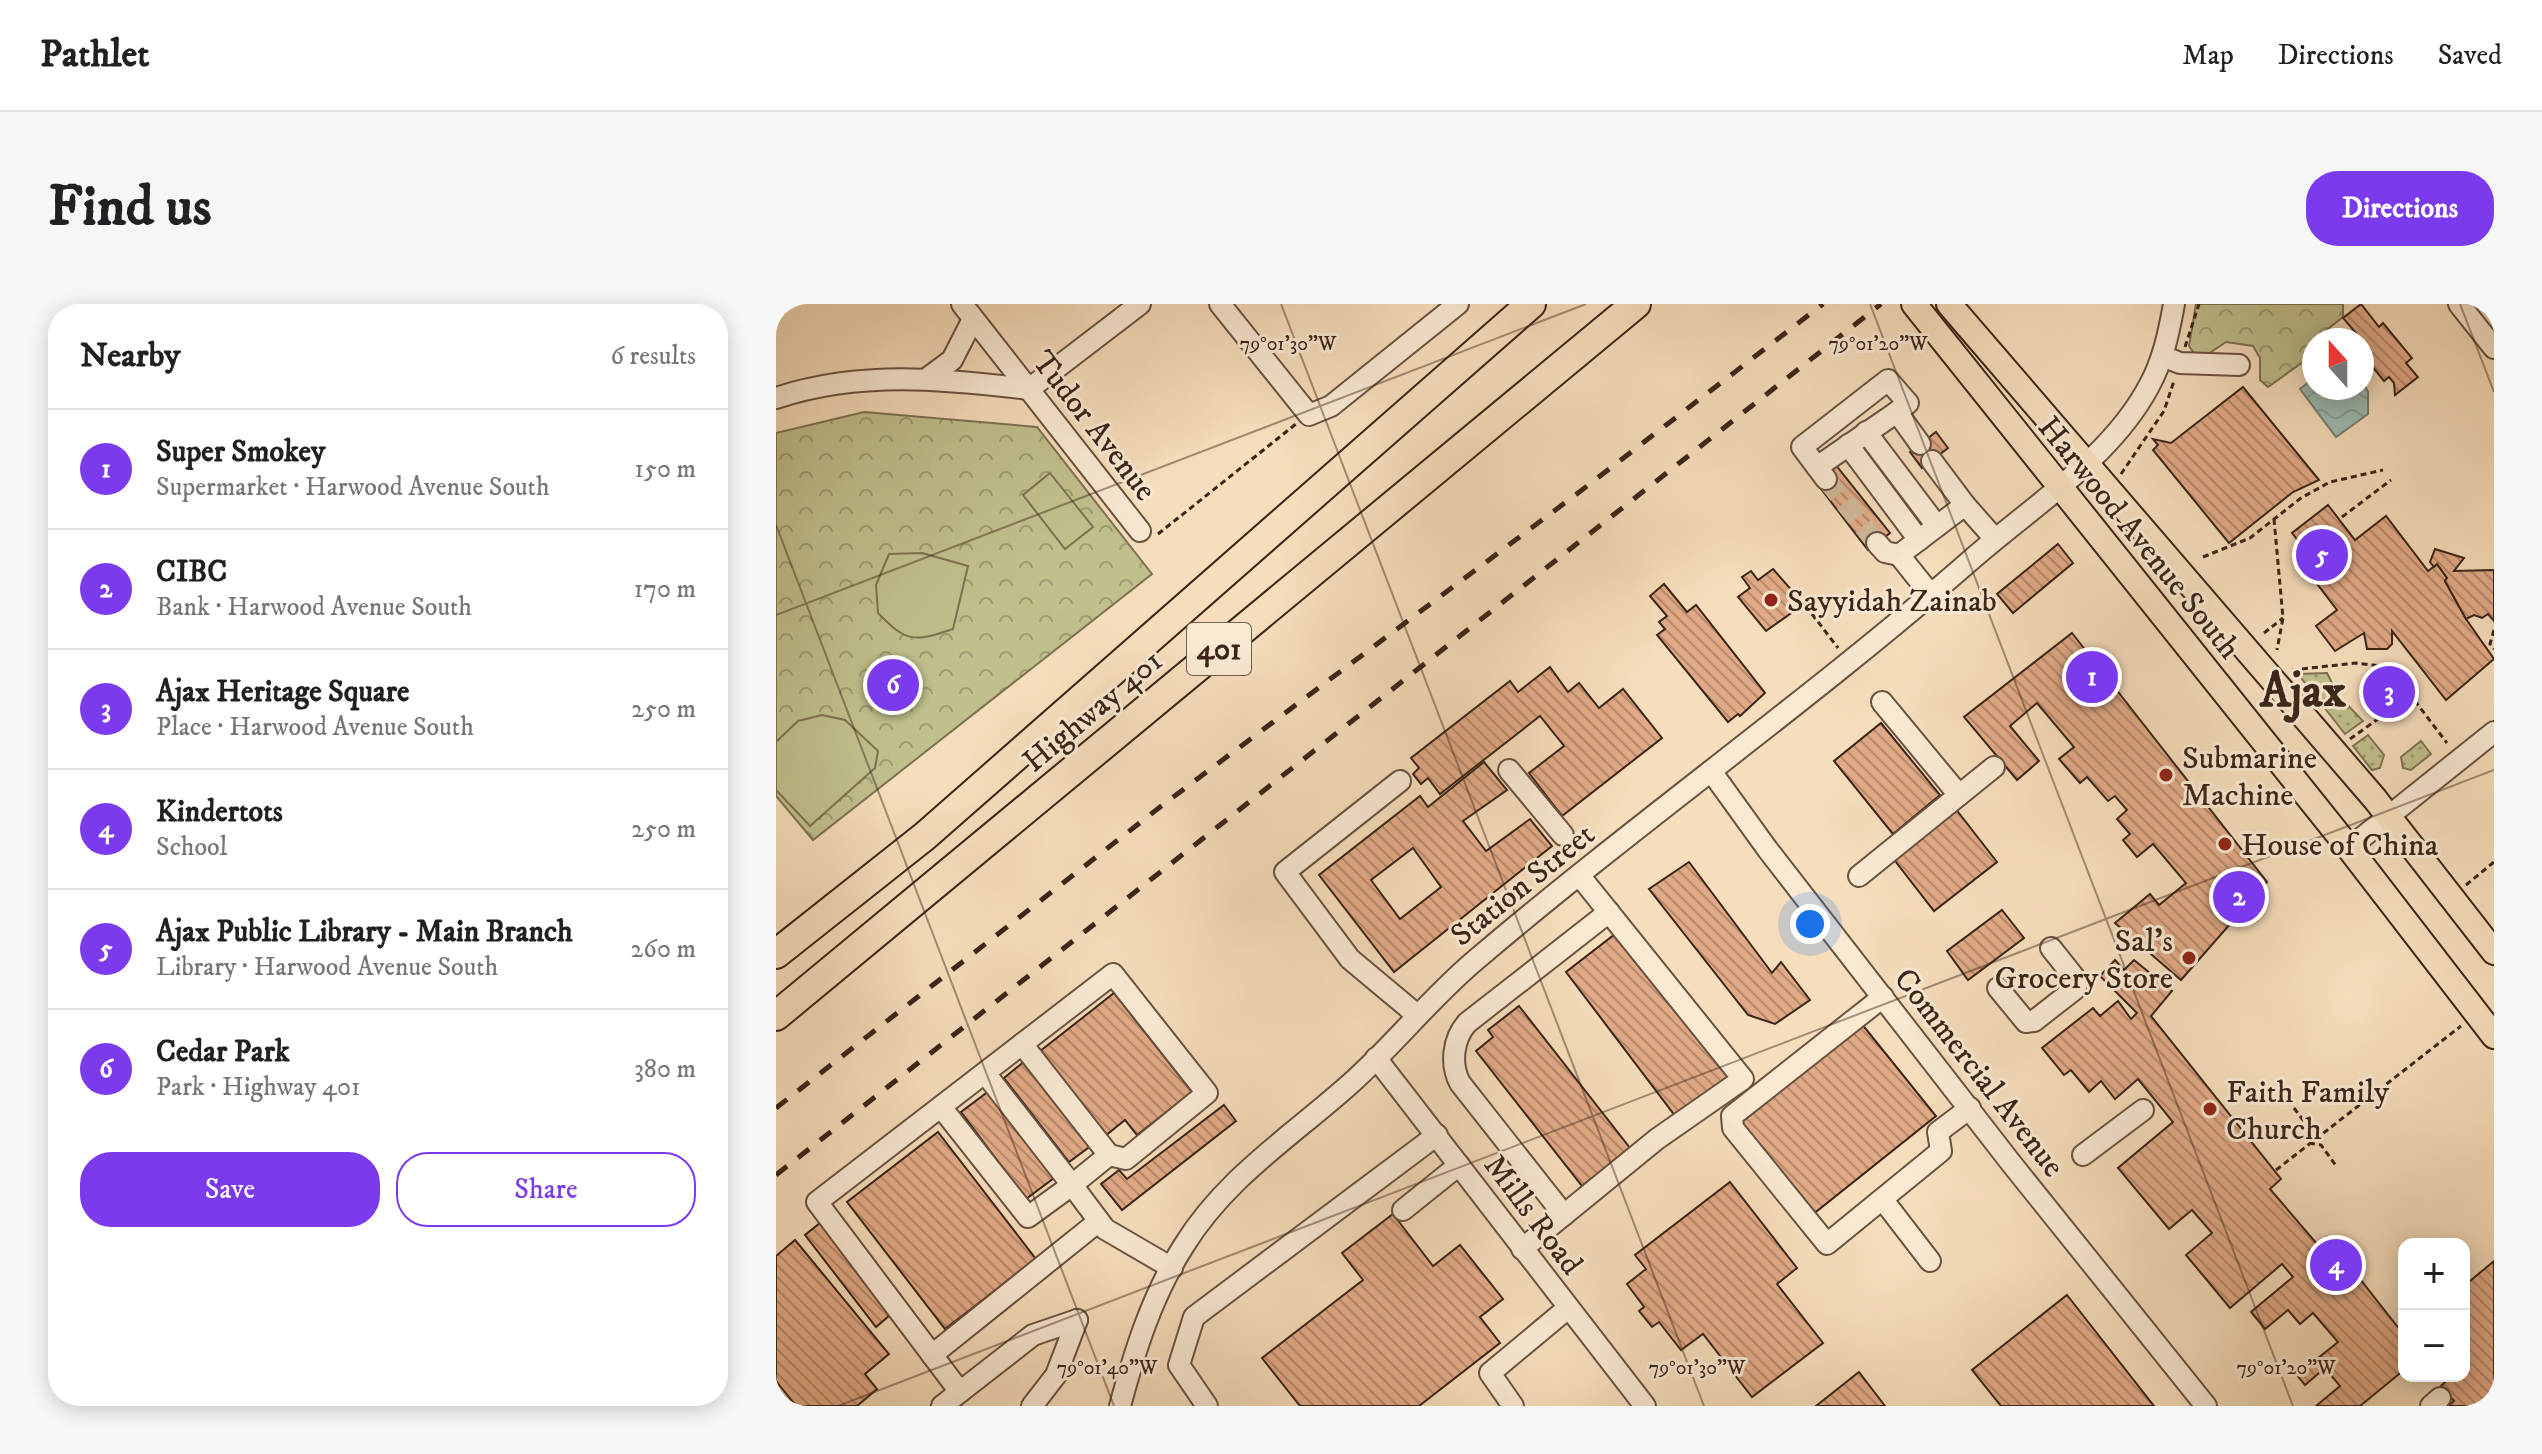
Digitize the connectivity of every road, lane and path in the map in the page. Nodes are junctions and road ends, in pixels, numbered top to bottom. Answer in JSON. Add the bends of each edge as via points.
{"nodes":[{"id":1,"x":1140,"y":304,"type":"edge"},
{"id":2,"x":1220,"y":304,"type":"edge"},
{"id":3,"x":1458,"y":304,"type":"edge"},
{"id":4,"x":1531,"y":304,"type":"edge"},
{"id":5,"x":1636,"y":304,"type":"edge"},
{"id":6,"x":1949,"y":304,"type":"edge"},
{"id":7,"x":2174,"y":304,"type":"edge"},
{"id":8,"x":2459,"y":304,"type":"edge"},
{"id":9,"x":967,"y":311,"type":"edge"},
{"id":10,"x":1920,"y":311,"type":"edge"},
{"id":11,"x":2494,"y":348,"type":"edge"},
{"id":12,"x":2162,"y":356,"type":"junction"},
{"id":13,"x":2239,"y":365,"type":"dead end"},
{"id":14,"x":929,"y":377,"type":"junction"},
{"id":15,"x":1029,"y":389,"type":"junction"},
{"id":16,"x":776,"y":398,"type":"edge"},
{"id":17,"x":1902,"y":408,"type":"junction"},
{"id":18,"x":1309,"y":415,"type":"junction"},
{"id":19,"x":1866,"y":432,"type":"junction"},
{"id":20,"x":1848,"y":445,"type":"junction"},
{"id":21,"x":2084,"y":464,"type":"junction"},
{"id":22,"x":2383,"y":470,"type":"dead end"},
{"id":23,"x":2391,"y":480,"type":"dead end"},
{"id":24,"x":2058,"y":486,"type":"junction"},
{"id":25,"x":1965,"y":505,"type":"junction"},
{"id":26,"x":2342,"y":517,"type":"dead end"},
{"id":27,"x":2274,"y":519,"type":"junction"},
{"id":28,"x":1937,"y":526,"type":"junction"},
{"id":29,"x":1140,"y":531,"type":"joint"},
{"id":30,"x":1995,"y":539,"type":"junction"},
{"id":31,"x":1919,"y":540,"type":"junction"},
{"id":32,"x":1877,"y":543,"type":"tunnel mouth"},
{"id":33,"x":1899,"y":555,"type":"junction"},
{"id":34,"x":2203,"y":557,"type":"dead end"},
{"id":35,"x":1931,"y":595,"type":"junction"},
{"id":36,"x":1812,"y":614,"type":"dead end"},
{"id":37,"x":2283,"y":618,"type":"junction"},
{"id":38,"x":2494,"y":630,"type":"edge"},
{"id":39,"x":2264,"y":633,"type":"dead end"},
{"id":40,"x":1838,"y":648,"type":"dead end"},
{"id":41,"x":2494,"y":649,"type":"edge"},
{"id":42,"x":2277,"y":650,"type":"dead end"},
{"id":43,"x":2292,"y":670,"type":"dead end"},
{"id":44,"x":2410,"y":696,"type":"junction"},
{"id":45,"x":1882,"y":702,"type":"dead end"},
{"id":46,"x":2494,"y":732,"type":"edge"},
{"id":47,"x":2347,"y":742,"type":"dead end"},
{"id":48,"x":2447,"y":743,"type":"dead end"},
{"id":49,"x":1994,"y":767,"type":"dead end"},
{"id":50,"x":1509,"y":770,"type":"dead end"},
{"id":51,"x":1711,"y":771,"type":"junction"},
{"id":52,"x":1400,"y":781,"type":"dead end"},
{"id":53,"x":1959,"y":795,"type":"junction"},
{"id":54,"x":2389,"y":816,"type":"junction"},
{"id":55,"x":1563,"y":835,"type":"dead end"},
{"id":56,"x":2349,"y":848,"type":"junction"},
{"id":57,"x":2494,"y":862,"type":"edge"},
{"id":58,"x":1579,"y":875,"type":"junction"},
{"id":59,"x":1859,"y":876,"type":"dead end"},
{"id":60,"x":2462,"y":888,"type":"dead end"},
{"id":61,"x":1609,"y":912,"type":"junction"},
{"id":62,"x":2051,"y":948,"type":"dead end"},
{"id":63,"x":2494,"y":952,"type":"edge"},
{"id":64,"x":776,"y":954,"type":"edge"},
{"id":65,"x":1998,"y":988,"type":"dead end"},
{"id":66,"x":1883,"y":997,"type":"junction"},
{"id":67,"x":2476,"y":1014,"type":"junction"},
{"id":68,"x":1417,"y":1015,"type":"junction"},
{"id":69,"x":776,"y":1016,"type":"edge"},
{"id":70,"x":2494,"y":1036,"type":"edge"},
{"id":71,"x":1022,"y":1044,"type":"junction"},
{"id":72,"x":1376,"y":1058,"type":"junction"},
{"id":73,"x":985,"y":1073,"type":"junction"},
{"id":74,"x":941,"y":1107,"type":"junction"},
{"id":75,"x":1970,"y":1108,"type":"junction"},
{"id":76,"x":2294,"y":1108,"type":"dead end"},
{"id":77,"x":2143,"y":1110,"type":"dead end"},
{"id":78,"x":1437,"y":1135,"type":"junction"},
{"id":79,"x":2309,"y":1143,"type":"junction"},
{"id":80,"x":1109,"y":1155,"type":"junction"},
{"id":81,"x":2083,"y":1155,"type":"dead end"},
{"id":82,"x":1459,"y":1165,"type":"junction"},
{"id":83,"x":2337,"y":1167,"type":"dead end"},
{"id":84,"x":2276,"y":1170,"type":"dead end"},
{"id":85,"x":1072,"y":1185,"type":"junction"},
{"id":86,"x":1883,"y":1200,"type":"junction"},
{"id":87,"x":1403,"y":1210,"type":"dead end"},
{"id":88,"x":1564,"y":1215,"type":"junction"},
{"id":89,"x":1099,"y":1221,"type":"junction"},
{"id":90,"x":1522,"y":1249,"type":"junction"},
{"id":91,"x":1930,"y":1261,"type":"dead end"},
{"id":92,"x":1172,"y":1268,"type":"junction"},
{"id":93,"x":1568,"y":1308,"type":"junction"},
{"id":94,"x":932,"y":1355,"type":"junction"},
{"id":95,"x":960,"y":1392,"type":"junction"},
{"id":96,"x":942,"y":1406,"type":"edge"},
{"id":97,"x":1032,"y":1406,"type":"edge"},
{"id":98,"x":1120,"y":1406,"type":"edge"},
{"id":99,"x":1207,"y":1406,"type":"edge"},
{"id":100,"x":1513,"y":1406,"type":"edge"},
{"id":101,"x":1645,"y":1406,"type":"edge"},
{"id":102,"x":2206,"y":1406,"type":"edge"}],
"edges":[{"from":1,"to":15,"type":"street"},
{"from":2,"to":18,"type":"street"},
{"from":3,"to":18,"type":"street","via":[[1331,406]]},
{"from":4,"to":64,"type":"highway","name":"Highway 401","number":"401","via":[[925,836]]},
{"from":5,"to":69,"type":"highway","name":"Highway 401","number":"401"},
{"from":6,"to":21,"type":"main road","name":"Harwood Avenue South"},
{"from":7,"to":12,"type":"street","name":"Station Street"},
{"from":8,"to":11,"type":"street"},
{"from":9,"to":14,"type":"street","name":"Tudor Avenue","via":[[952,360]]},
{"from":9,"to":15,"type":"street","name":"Tudor Avenue"},
{"from":10,"to":24,"type":"main road","name":"Harwood Avenue South"},
{"from":12,"to":13,"type":"street","via":[[2180,363]]},
{"from":12,"to":21,"type":"street","name":"Station Street","via":[[2135,409]]},
{"from":14,"to":15,"type":"street"},
{"from":14,"to":16,"type":"street","via":[[859,380]]},
{"from":15,"to":29,"type":"street","name":"Tudor Avenue"},
{"from":17,"to":19,"type":"street"},
{"from":17,"to":20,"type":"street","via":[[1888,380],[1802,447],[1822,473]]},
{"from":17,"to":25,"type":"street"},
{"from":18,"to":29,"type":"path","via":[[1149,541]]},
{"from":19,"to":20,"type":"street"},
{"from":19,"to":28,"type":"street"},
{"from":20,"to":31,"type":"street"},
{"from":21,"to":24,"type":"street","name":"Station Street"},
{"from":21,"to":54,"type":"main road","name":"Harwood Avenue South"},
{"from":22,"to":27,"type":"path","via":[[2330,482]]},
{"from":23,"to":26,"type":"path"},
{"from":24,"to":30,"type":"street","name":"Station Street"},
{"from":24,"to":56,"type":"main road","name":"Harwood Avenue South"},
{"from":25,"to":28,"type":"street"},
{"from":25,"to":30,"type":"street"},
{"from":27,"to":34,"type":"path","via":[[2250,538]]},
{"from":27,"to":37,"type":"path"},
{"from":28,"to":31,"type":"street"},
{"from":30,"to":35,"type":"street","name":"Station Street"},
{"from":31,"to":33,"type":"street"},
{"from":32,"to":33,"type":"street","via":[[1885,552]]},
{"from":33,"to":35,"type":"street"},
{"from":35,"to":51,"type":"street","name":"Station Street"},
{"from":36,"to":40,"type":"path"},
{"from":37,"to":39,"type":"path"},
{"from":37,"to":42,"type":"path"},
{"from":38,"to":41,"type":"path"},
{"from":43,"to":44,"type":"path","via":[[2356,663],[2389,667]]},
{"from":44,"to":47,"type":"path"},
{"from":44,"to":48,"type":"path"},
{"from":45,"to":53,"type":"street"},
{"from":46,"to":54,"type":"street"},
{"from":49,"to":53,"type":"street"},
{"from":50,"to":55,"type":"street"},
{"from":51,"to":58,"type":"street","name":"Station Street"},
{"from":51,"to":66,"type":"street","name":"Commercial Avenue"},
{"from":52,"to":68,"type":"street","via":[[1285,872],[1350,959]]},
{"from":53,"to":59,"type":"street"},
{"from":54,"to":56,"type":"street"},
{"from":54,"to":63,"type":"main road","name":"Harwood Avenue South"},
{"from":56,"to":67,"type":"main road","name":"Harwood Avenue South"},
{"from":57,"to":60,"type":"path"},
{"from":58,"to":61,"type":"street"},
{"from":58,"to":68,"type":"street","name":"Station Street"},
{"from":61,"to":88,"type":"street","via":[[1467,1023],[1454,1056],[1460,1083]]},
{"from":61,"to":88,"type":"street","via":[[1743,1079],[1657,1139]]},
{"from":62,"to":65,"type":"street","via":[[2078,982],[2034,1021],[2026,1022]]},
{"from":66,"to":75,"type":"street","name":"Commercial Avenue"},
{"from":66,"to":86,"type":"street","via":[[1732,1116],[1733,1128],[1827,1244]]},
{"from":67,"to":70,"type":"main road","name":"Harwood Avenue South"},
{"from":67,"to":79,"type":"path"},
{"from":68,"to":72,"type":"street","name":"Station Street"},
{"from":71,"to":73,"type":"street"},
{"from":71,"to":80,"type":"street"},
{"from":71,"to":80,"type":"street","via":[[1113,974],[1207,1093],[1126,1159]]},
{"from":72,"to":78,"type":"street","name":"Mills Road"},
{"from":72,"to":92,"type":"street","name":"Station Street","via":[[1248,1169],[1213,1207]]},
{"from":73,"to":74,"type":"street"},
{"from":73,"to":85,"type":"street"},
{"from":74,"to":85,"type":"street","via":[[1028,1217]]},
{"from":74,"to":94,"type":"street","via":[[817,1202]]},
{"from":75,"to":86,"type":"street","via":[[1938,1132],[1941,1151]]},
{"from":75,"to":102,"type":"street","name":"Commercial Avenue"},
{"from":76,"to":79,"type":"path","via":[[2309,1128]]},
{"from":77,"to":81,"type":"street"},
{"from":78,"to":82,"type":"street","name":"Mills Road"},
{"from":78,"to":99,"type":"street","via":[[1194,1317],[1179,1365]]},
{"from":79,"to":83,"type":"path","via":[[2321,1145]]},
{"from":79,"to":84,"type":"path"},
{"from":80,"to":85,"type":"street"},
{"from":82,"to":87,"type":"street"},
{"from":82,"to":90,"type":"street","name":"Mills Road"},
{"from":85,"to":89,"type":"street"},
{"from":86,"to":91,"type":"street"},
{"from":88,"to":90,"type":"street"},
{"from":89,"to":92,"type":"street"},
{"from":89,"to":94,"type":"street"},
{"from":90,"to":93,"type":"street","name":"Mills Road"},
{"from":92,"to":98,"type":"street","name":"Station Street","via":[[1147,1316]]},
{"from":93,"to":100,"type":"street","via":[[1490,1373]]},
{"from":93,"to":101,"type":"street","name":"Mills Road"},
{"from":94,"to":95,"type":"street"},
{"from":95,"to":96,"type":"street"},
{"from":95,"to":97,"type":"street","via":[[1033,1335],[1077,1320],[1056,1375]]}]}
